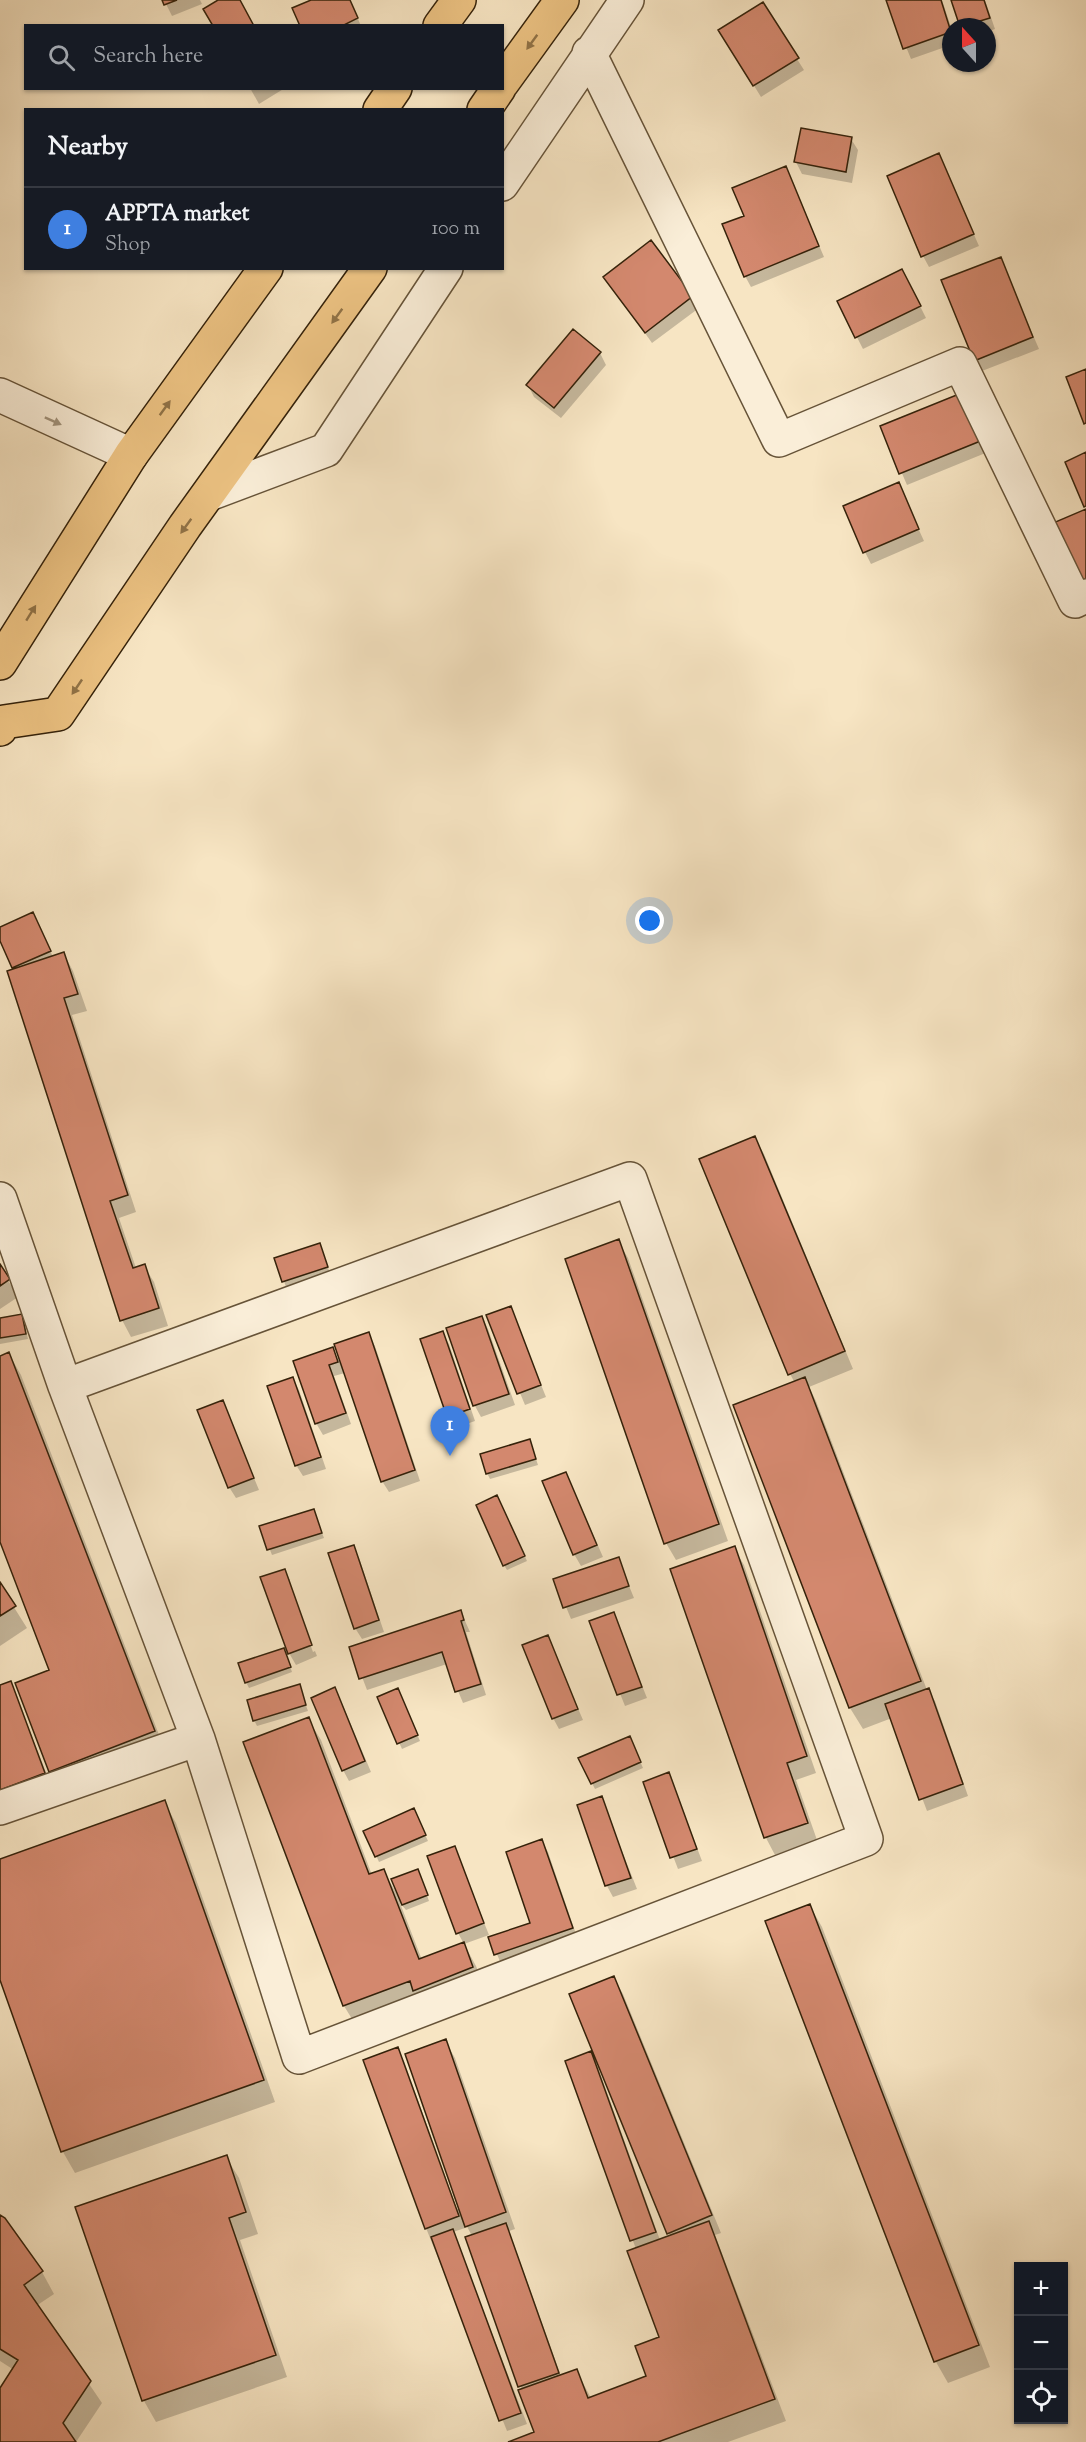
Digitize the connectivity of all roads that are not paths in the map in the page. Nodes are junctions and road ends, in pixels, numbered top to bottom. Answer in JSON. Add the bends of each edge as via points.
{"nodes":[{"id":1,"x":459,"y":0,"type":"edge"},
{"id":2,"x":562,"y":0,"type":"edge"},
{"id":3,"x":627,"y":0,"type":"edge"},
{"id":4,"x":441,"y":24,"type":"edge"},
{"id":5,"x":590,"y":53,"type":"junction"},
{"id":6,"x":504,"y":81,"type":"edge"},
{"id":7,"x":394,"y":90,"type":"edge"},
{"id":8,"x":498,"y":90,"type":"edge"},
{"id":9,"x":381,"y":108,"type":"edge"},
{"id":10,"x":485,"y":108,"type":"edge"},
{"id":11,"x":504,"y":181,"type":"edge"},
{"id":12,"x":265,"y":270,"type":"edge"},
{"id":13,"x":369,"y":270,"type":"edge"},
{"id":14,"x":445,"y":270,"type":"edge"},
{"id":15,"x":0,"y":395,"type":"edge"},
{"id":16,"x":131,"y":455,"type":"junction"},
{"id":17,"x":209,"y":494,"type":"junction"},
{"id":18,"x":1086,"y":596,"type":"edge"},
{"id":19,"x":0,"y":663,"type":"edge"},
{"id":20,"x":1,"y":719,"type":"edge"},
{"id":21,"x":0,"y":1199,"type":"edge"},
{"id":22,"x":65,"y":1386,"type":"junction"},
{"id":23,"x":198,"y":1738,"type":"junction"},
{"id":24,"x":0,"y":1808,"type":"edge"}],
"edges":[{"from":1,"to":4,"type":"highway"},
{"from":2,"to":6,"type":"highway","one_way":true},
{"from":3,"to":5,"type":"street"},
{"from":5,"to":11,"type":"street"},
{"from":5,"to":18,"type":"street","via":[[778,440],[960,364],[1075,602]]},
{"from":7,"to":9,"type":"highway"},
{"from":8,"to":10,"type":"highway"},
{"from":16,"to":12,"type":"highway","one_way":true},
{"from":13,"to":17,"type":"highway","one_way":true},
{"from":14,"to":17,"type":"street","via":[[326,450]]},
{"from":15,"to":16,"type":"street","one_way":true},
{"from":19,"to":16,"type":"highway","one_way":true},
{"from":17,"to":20,"type":"highway","one_way":true,"via":[[58,714]]},
{"from":21,"to":22,"type":"street"},
{"from":22,"to":23,"type":"street"},
{"from":22,"to":23,"type":"street","via":[[630,1179],[866,1839],[299,2057]]},
{"from":23,"to":24,"type":"street"}]}
